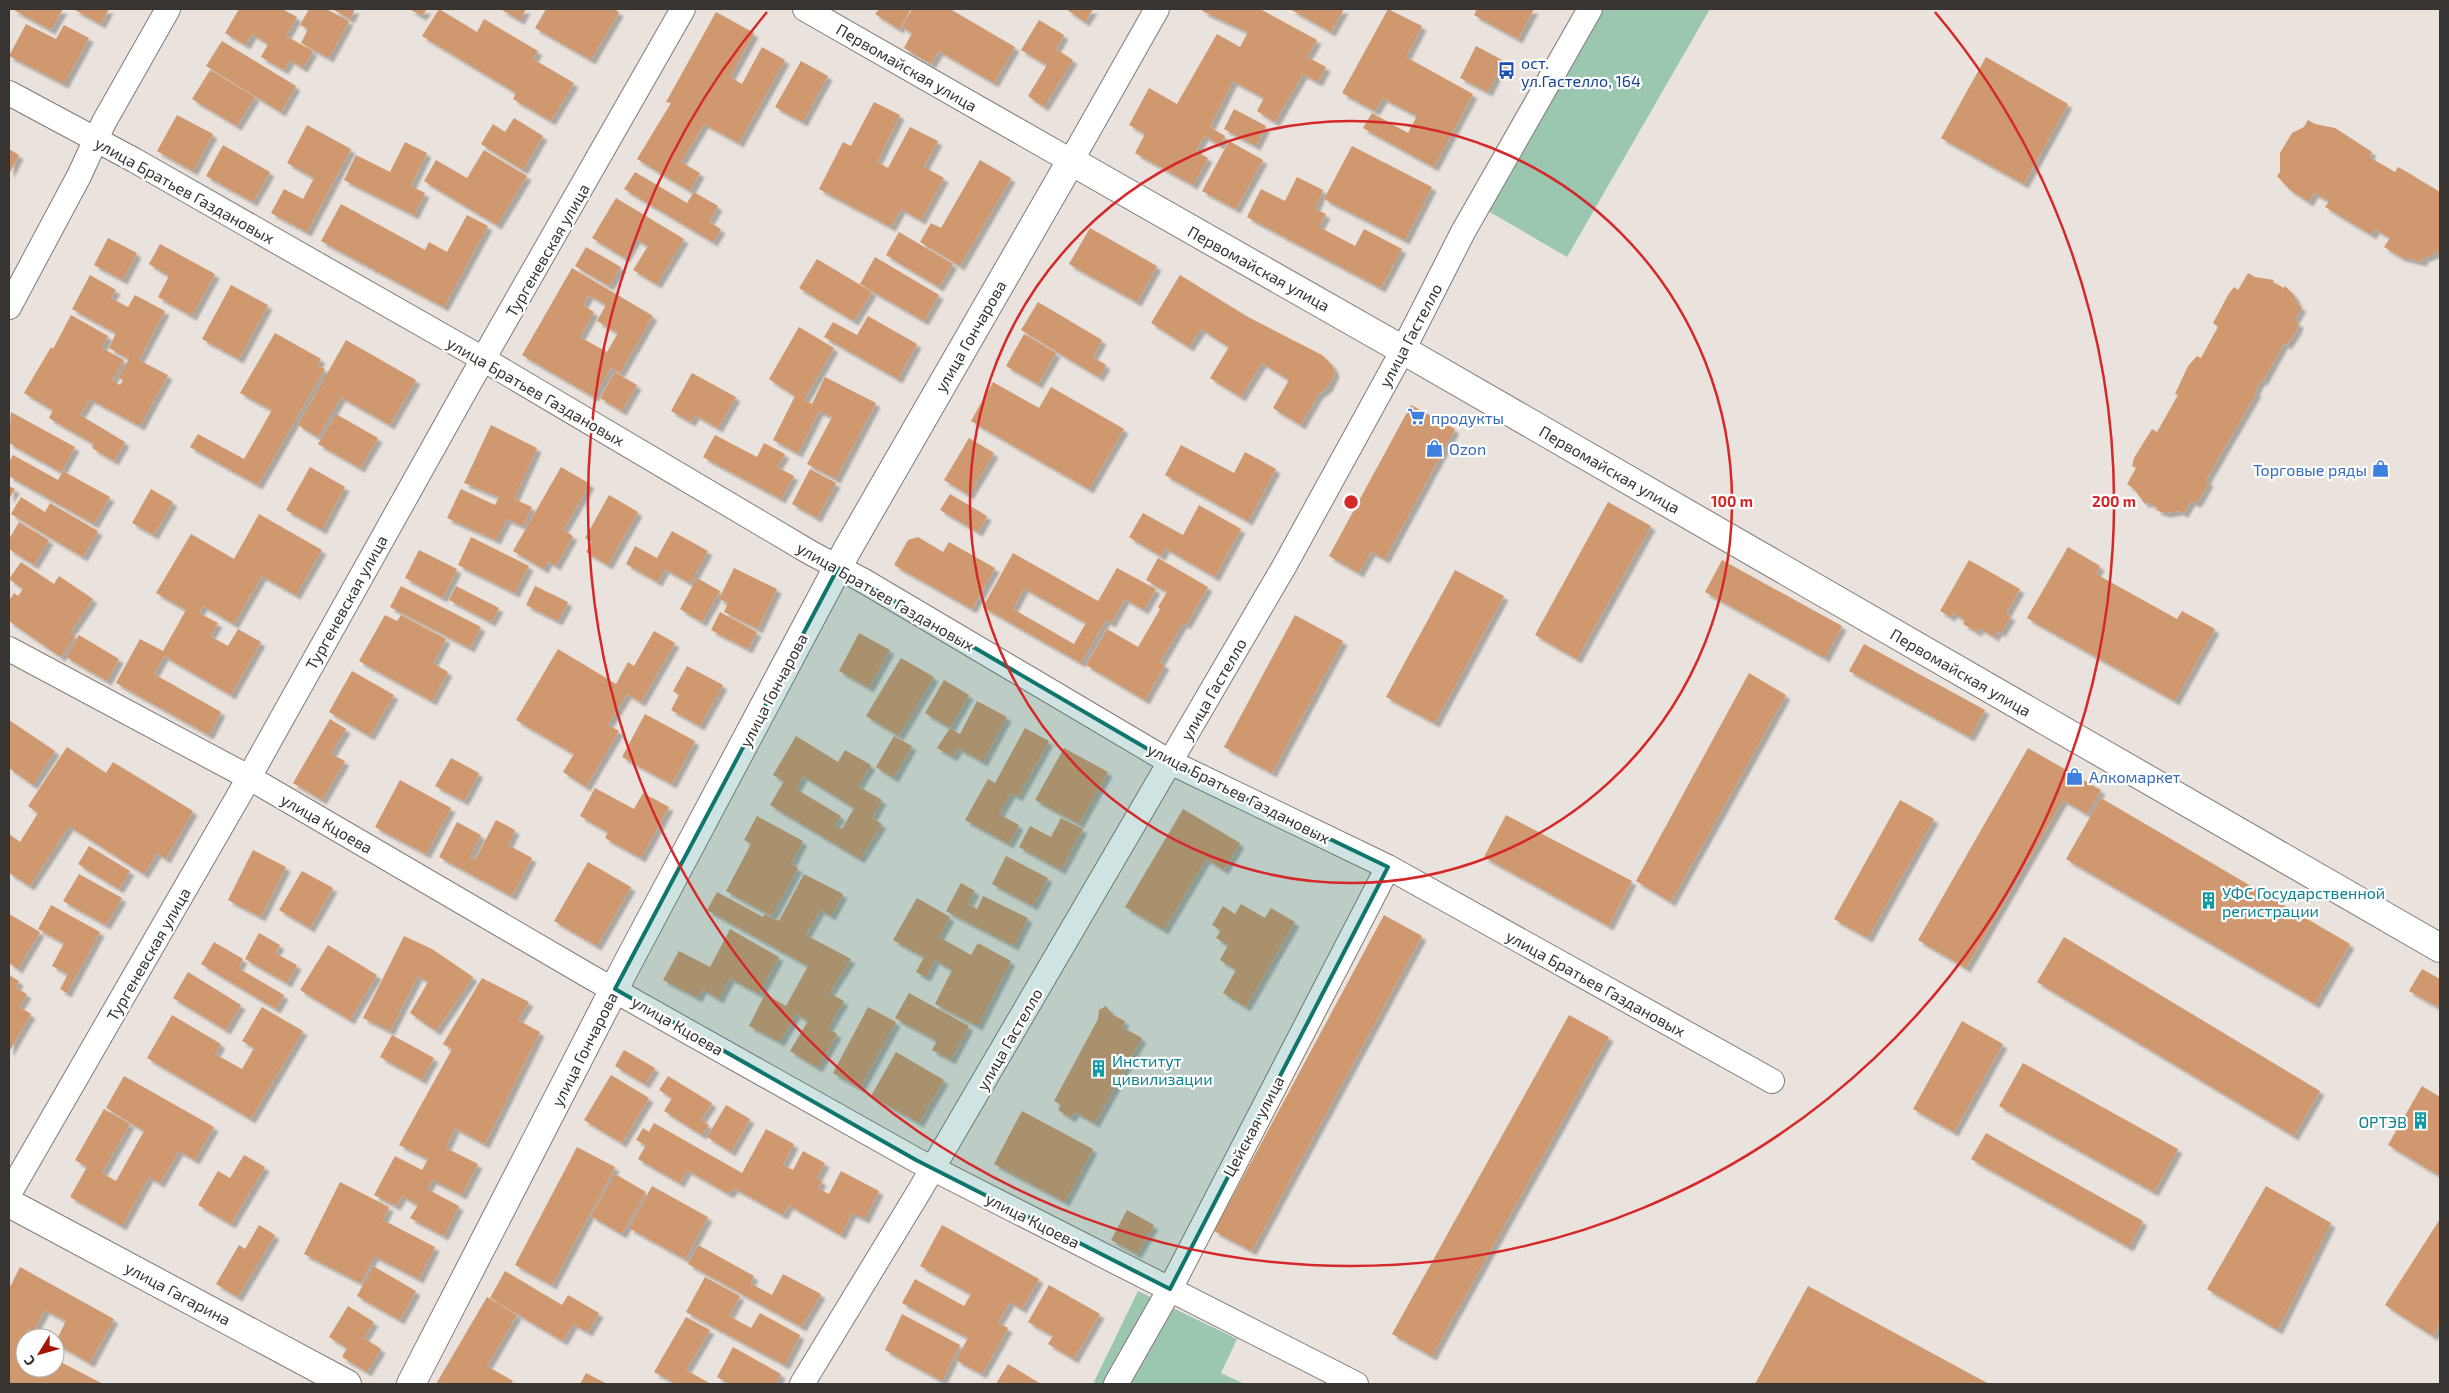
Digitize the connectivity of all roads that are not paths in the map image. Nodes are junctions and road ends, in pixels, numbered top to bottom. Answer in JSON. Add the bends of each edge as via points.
{"nodes":[{"id":1,"x":168,"y":9,"type":"edge"},
{"id":2,"x":683,"y":9,"type":"edge"},
{"id":3,"x":805,"y":9,"type":"edge"},
{"id":4,"x":1157,"y":9,"type":"edge"},
{"id":5,"x":1590,"y":9,"type":"edge"},
{"id":6,"x":9,"y":94,"type":"edge"},
{"id":7,"x":95,"y":140,"type":"junction"},
{"id":8,"x":1071,"y":161,"type":"junction"},
{"id":9,"x":9,"y":307,"type":"edge"},
{"id":10,"x":1403,"y":350,"type":"junction"},
{"id":11,"x":483,"y":359,"type":"junction"},
{"id":12,"x":838,"y":568,"type":"junction"},
{"id":13,"x":9,"y":649,"type":"edge"},
{"id":14,"x":1170,"y":762,"type":"junction"},
{"id":15,"x":250,"y":778,"type":"junction"},
{"id":16,"x":1388,"y":868,"type":"junction"},
{"id":17,"x":2440,"y":948,"type":"edge"},
{"id":18,"x":615,"y":989,"type":"junction"},
{"id":19,"x":1772,"y":1081,"type":"dead end"},
{"id":20,"x":932,"y":1169,"type":"junction"},
{"id":21,"x":9,"y":1194,"type":"edge"},
{"id":22,"x":9,"y":1203,"type":"edge"},
{"id":23,"x":1170,"y":1289,"type":"junction"},
{"id":24,"x":347,"y":1384,"type":"edge"},
{"id":25,"x":411,"y":1384,"type":"edge"},
{"id":26,"x":802,"y":1384,"type":"edge"},
{"id":27,"x":1116,"y":1384,"type":"edge"},
{"id":28,"x":1356,"y":1384,"type":"edge"}],
"edges":[{"from":1,"to":7,"type":"street"},
{"from":2,"to":11,"type":"street","name":"Тургеневская улица"},
{"from":3,"to":8,"type":"street","name":"Первомайская улица"},
{"from":4,"to":8,"type":"street","name":"улица Гончарова"},
{"from":5,"to":10,"type":"street","name":"улица Гастелло","via":[[1462,232]]},
{"from":6,"to":7,"type":"street","name":"улица Братьев Газдановых"},
{"from":7,"to":9,"type":"street"},
{"from":7,"to":11,"type":"street","name":"улица Братьев Газдановых"},
{"from":8,"to":10,"type":"street","name":"Первомайская улица"},
{"from":8,"to":12,"type":"street","name":"улица Гончарова"},
{"from":10,"to":14,"type":"street","name":"улица Гастелло","via":[[1285,566]]},
{"from":10,"to":17,"type":"street","name":"Первомайская улица"},
{"from":11,"to":12,"type":"street","name":"улица Братьев Газдановых"},
{"from":11,"to":15,"type":"street","name":"Тургеневская улица"},
{"from":12,"to":14,"type":"street","name":"улица Братьев Газдановых"},
{"from":12,"to":18,"type":"street","name":"улица Гончарова"},
{"from":13,"to":15,"type":"street","name":"улица Кцоева"},
{"from":14,"to":16,"type":"street","name":"улица Братьев Газдановых"},
{"from":14,"to":20,"type":"street","name":"улица Гастелло"},
{"from":15,"to":18,"type":"street","name":"улица Кцоева"},
{"from":15,"to":21,"type":"street","name":"Тургеневская улица"},
{"from":16,"to":19,"type":"street","name":"улица Братьев Газдановых"},
{"from":16,"to":23,"type":"street","name":"Цейская улица"},
{"from":18,"to":20,"type":"street","name":"улица Кцоева"},
{"from":18,"to":25,"type":"street","name":"улица Гончарова"},
{"from":20,"to":23,"type":"street","name":"улица Кцоева"},
{"from":20,"to":26,"type":"street","name":"улица Гастелло"},
{"from":22,"to":24,"type":"street","name":"улица Гагарина"},
{"from":23,"to":27,"type":"street","name":"Цейская улица"},
{"from":23,"to":28,"type":"street","name":"улица Кцоева"}]}
